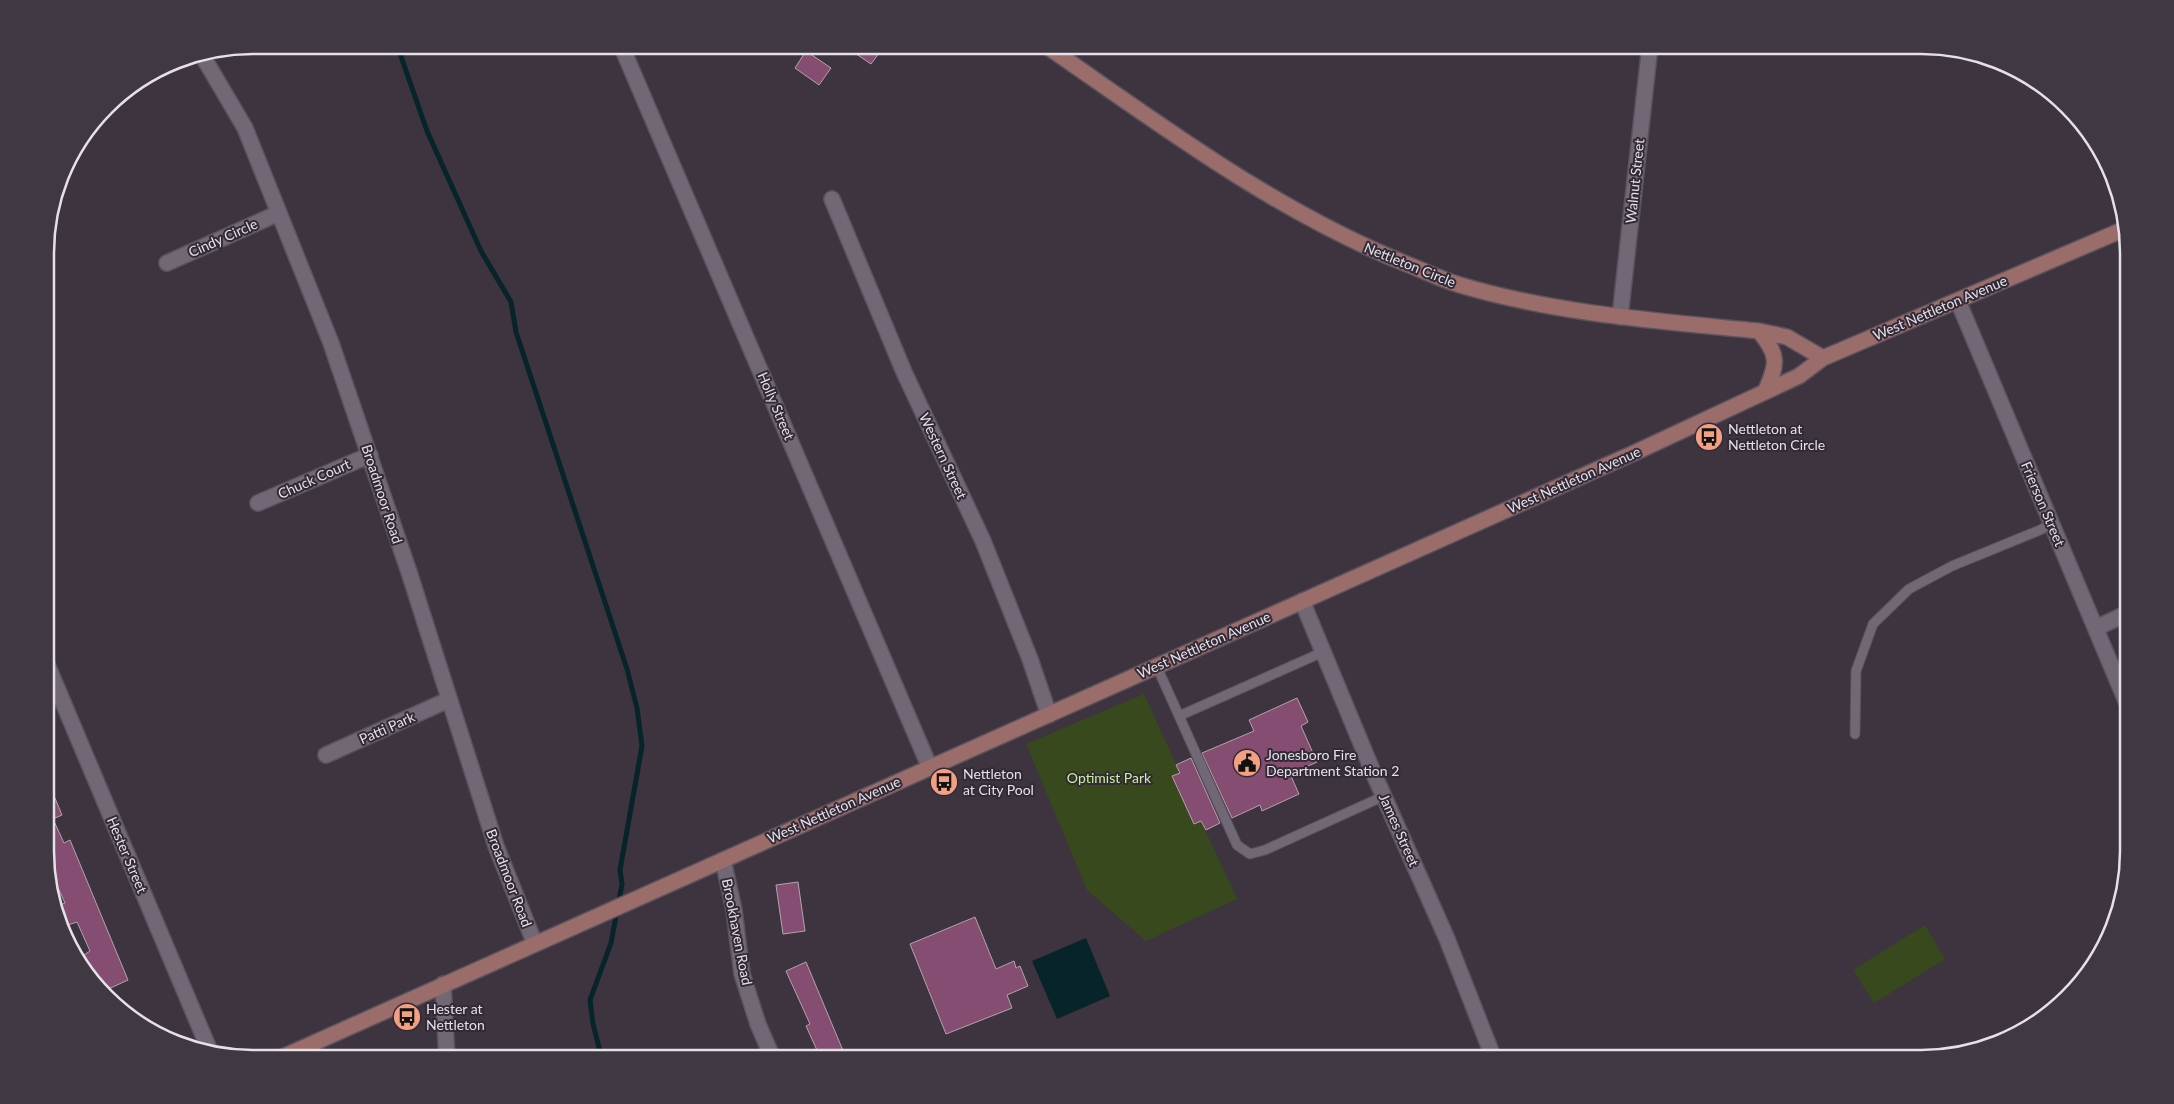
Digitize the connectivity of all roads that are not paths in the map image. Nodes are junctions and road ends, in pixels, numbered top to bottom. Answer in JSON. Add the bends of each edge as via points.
{"nodes":[{"id":1,"x":625,"y":54,"type":"edge"},
{"id":2,"x":1058,"y":54,"type":"edge"},
{"id":3,"x":1649,"y":54,"type":"edge"},
{"id":4,"x":205,"y":60,"type":"edge"},
{"id":5,"x":832,"y":199,"type":"dead end"},
{"id":6,"x":280,"y":213,"type":"junction"},
{"id":7,"x":2119,"y":231,"type":"edge"},
{"id":8,"x":167,"y":263,"type":"dead end"},
{"id":9,"x":1958,"y":300,"type":"junction"},
{"id":10,"x":1620,"y":317,"type":"junction"},
{"id":11,"x":1759,"y":331,"type":"junction"},
{"id":12,"x":1823,"y":358,"type":"junction"},
{"id":13,"x":1765,"y":392,"type":"junction"},
{"id":14,"x":370,"y":455,"type":"junction"},
{"id":15,"x":258,"y":503,"type":"dead end"},
{"id":16,"x":2051,"y":524,"type":"junction"},
{"id":17,"x":1302,"y":601,"type":"junction"},
{"id":18,"x":2120,"y":617,"type":"edge"},
{"id":19,"x":2096,"y":628,"type":"junction"},
{"id":20,"x":1323,"y":652,"type":"junction"},
{"id":21,"x":1157,"y":667,"type":"junction"},
{"id":22,"x":54,"y":681,"type":"edge"},
{"id":23,"x":2120,"y":686,"type":"edge"},
{"id":24,"x":448,"y":700,"type":"junction"},
{"id":25,"x":1049,"y":715,"type":"junction"},
{"id":26,"x":1179,"y":716,"type":"junction"},
{"id":27,"x":1855,"y":734,"type":"dead end"},
{"id":28,"x":326,"y":755,"type":"dead end"},
{"id":29,"x":930,"y":768,"type":"junction"},
{"id":30,"x":1384,"y":796,"type":"junction"},
{"id":31,"x":723,"y":860,"type":"junction"},
{"id":32,"x":535,"y":944,"type":"junction"},
{"id":33,"x":444,"y":984,"type":"junction"},
{"id":34,"x":207,"y":1044,"type":"edge"},
{"id":35,"x":298,"y":1050,"type":"edge"},
{"id":36,"x":447,"y":1050,"type":"edge"},
{"id":37,"x":769,"y":1050,"type":"edge"},
{"id":38,"x":1490,"y":1050,"type":"edge"}],
"edges":[{"from":1,"to":29,"type":"street","name":"Holly Street"},
{"from":2,"to":10,"type":"street","name":"Nettleton Circle","via":[[1193,147],[1305,217],[1365,247],[1459,285],[1556,309]]},
{"from":3,"to":10,"type":"street","name":"Walnut Street"},
{"from":4,"to":6,"type":"street","name":"Broadmoor Road","via":[[245,128]]},
{"from":5,"to":25,"type":"street","name":"Western Street","via":[[904,372],[983,542]]},
{"from":6,"to":8,"type":"street","name":"Cindy Circle"},
{"from":6,"to":14,"type":"street","name":"Broadmoor Road"},
{"from":7,"to":9,"type":"street","name":"West Nettleton Avenue"},
{"from":9,"to":12,"type":"street","name":"West Nettleton Avenue"},
{"from":9,"to":16,"type":"street","name":"Frierson Street"},
{"from":10,"to":11,"type":"street","name":"Nettleton Circle"},
{"from":11,"to":12,"type":"street","name":"Nettleton Circle","via":[[1787,337]]},
{"from":11,"to":13,"type":"street","via":[[1770,344],[1776,364]]},
{"from":12,"to":13,"type":"street","name":"West Nettleton Avenue","via":[[1799,376]]},
{"from":13,"to":17,"type":"street","name":"West Nettleton Avenue"},
{"from":14,"to":15,"type":"street","name":"Chuck Court"},
{"from":14,"to":24,"type":"street","name":"Broadmoor Road"},
{"from":16,"to":19,"type":"street","name":"Frierson Street"},
{"from":16,"to":27,"type":"lane","via":[[1952,566],[1909,589],[1873,624],[1856,672]]},
{"from":17,"to":20,"type":"street","name":"James Street"},
{"from":17,"to":21,"type":"street","name":"West Nettleton Avenue"},
{"from":18,"to":19,"type":"street"},
{"from":19,"to":23,"type":"street","name":"Frierson Street"},
{"from":20,"to":26,"type":"lane"},
{"from":20,"to":30,"type":"street","name":"James Street"},
{"from":21,"to":25,"type":"street","name":"West Nettleton Avenue"},
{"from":21,"to":26,"type":"lane"},
{"from":22,"to":34,"type":"street","name":"Hester Street"},
{"from":24,"to":28,"type":"street","name":"Patti Park"},
{"from":24,"to":32,"type":"street","name":"Broadmoor Road","via":[[496,846]]},
{"from":25,"to":29,"type":"street","name":"West Nettleton Avenue"},
{"from":26,"to":30,"type":"lane","via":[[1237,845],[1250,854]]},
{"from":29,"to":31,"type":"street","name":"West Nettleton Avenue"},
{"from":30,"to":38,"type":"street","name":"James Street","via":[[1447,939]]},
{"from":31,"to":32,"type":"street","name":"West Nettleton Avenue"},
{"from":31,"to":37,"type":"street","name":"Brookhaven Road","via":[[734,910],[742,974]]},
{"from":32,"to":33,"type":"street","name":"West Nettleton Avenue"},
{"from":33,"to":35,"type":"street","name":"West Nettleton Avenue"},
{"from":33,"to":36,"type":"street"}]}
